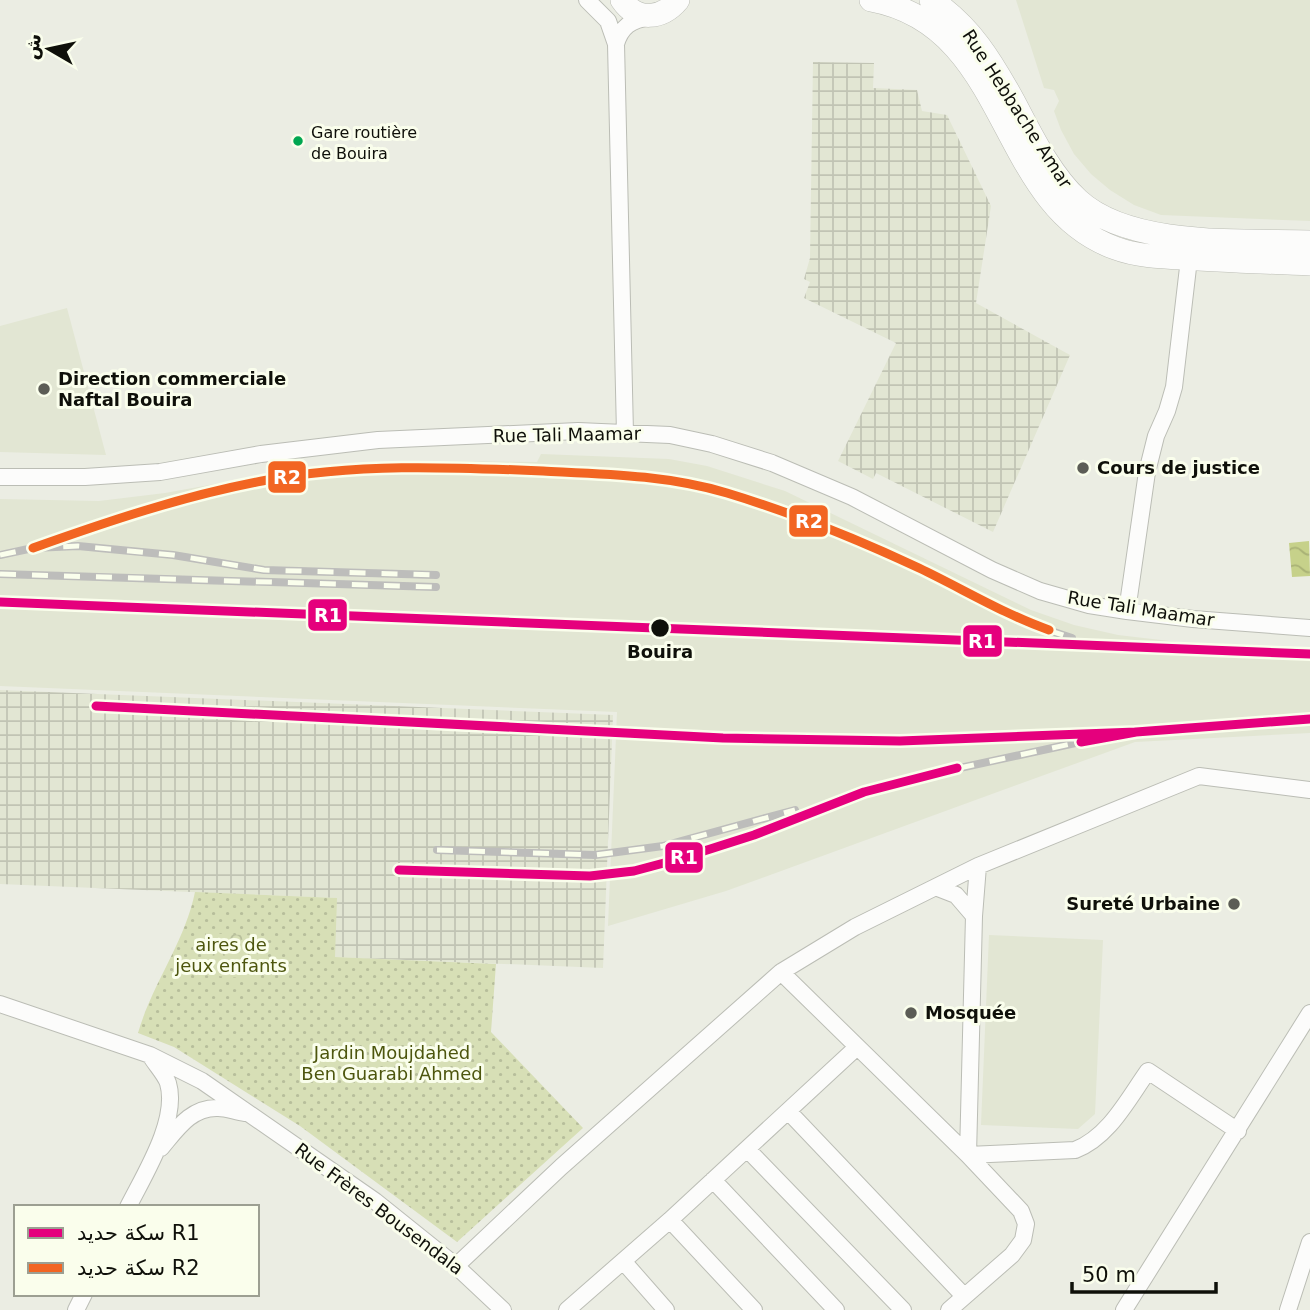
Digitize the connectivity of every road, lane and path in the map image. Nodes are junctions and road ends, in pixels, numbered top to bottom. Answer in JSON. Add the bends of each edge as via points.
{"nodes":[{"id":1,"x":587,"y":0,"type":"edge"},
{"id":2,"x":872,"y":0,"type":"edge"},
{"id":3,"x":931,"y":0,"type":"edge"},
{"id":4,"x":620,"y":1,"type":"edge"},
{"id":5,"x":671,"y":6,"type":"edge"},
{"id":6,"x":616,"y":44,"type":"junction"},
{"id":7,"x":1310,"y":242,"type":"edge"},
{"id":8,"x":1189,"y":259,"type":"junction"},
{"id":9,"x":1310,"y":264,"type":"edge"},
{"id":10,"x":625,"y":433,"type":"junction"},
{"id":11,"x":0,"y":477,"type":"edge"},
{"id":12,"x":1127,"y":611,"type":"junction"},
{"id":13,"x":1310,"y":628,"type":"edge"},
{"id":14,"x":1310,"y":790,"type":"edge"},
{"id":15,"x":978,"y":866,"type":"junction"},
{"id":16,"x":938,"y":888,"type":"junction"},
{"id":17,"x":974,"y":916,"type":"junction"},
{"id":18,"x":781,"y":972,"type":"junction"},
{"id":19,"x":0,"y":1004,"type":"edge"},
{"id":20,"x":1310,"y":1013,"type":"edge"},
{"id":21,"x":856,"y":1048,"type":"junction"},
{"id":22,"x":150,"y":1055,"type":"junction"},
{"id":23,"x":788,"y":1111,"type":"junction"},
{"id":24,"x":251,"y":1114,"type":"junction"},
{"id":25,"x":1238,"y":1130,"type":"junction"},
{"id":26,"x":747,"y":1149,"type":"junction"},
{"id":27,"x":968,"y":1155,"type":"junction"},
{"id":28,"x":152,"y":1158,"type":"junction"},
{"id":29,"x":713,"y":1180,"type":"junction"},
{"id":30,"x":129,"y":1205,"type":"edge"},
{"id":31,"x":670,"y":1220,"type":"junction"},
{"id":32,"x":1310,"y":1242,"type":"edge"},
{"id":33,"x":623,"y":1261,"type":"junction"},
{"id":34,"x":456,"y":1266,"type":"junction"},
{"id":35,"x":964,"y":1296,"type":"junction"},
{"id":36,"x":503,"y":1310,"type":"edge"},
{"id":37,"x":567,"y":1310,"type":"edge"},
{"id":38,"x":666,"y":1310,"type":"edge"},
{"id":39,"x":754,"y":1310,"type":"edge"},
{"id":40,"x":836,"y":1310,"type":"edge"},
{"id":41,"x":903,"y":1310,"type":"edge"},
{"id":42,"x":950,"y":1310,"type":"edge"},
{"id":43,"x":1124,"y":1310,"type":"edge"},
{"id":44,"x":1288,"y":1310,"type":"edge"}],
"edges":[{"from":1,"to":6,"type":"street","via":[[608,21]]},
{"from":2,"to":8,"type":"main road","name":"Rue Hebbache Amar","via":[[897,5],[949,38],[984,88],[1040,187],[1085,233],[1115,248]]},
{"from":3,"to":7,"type":"main road","name":"Rue Hebbache Amar","via":[[968,30],[1060,179],[1079,201],[1100,215],[1127,228],[1157,234]]},
{"from":4,"to":5,"type":"main road","via":[[641,15]]},
{"from":5,"to":6,"type":"street","via":[[633,20]]},
{"from":6,"to":10,"type":"street"},
{"from":8,"to":9,"type":"main road","name":"Rue Hebbache Amar"},
{"from":8,"to":12,"type":"street","via":[[1174,387],[1147,472]]},
{"from":10,"to":11,"type":"street","name":"Rue Tali Maamar","via":[[378,440],[160,472]]},
{"from":10,"to":12,"type":"street","name":"Rue Tali Maamar","via":[[670,435],[772,463],[852,497],[992,570],[1040,590]]},
{"from":12,"to":13,"type":"street","name":"Rue Tali Maamar"},
{"from":14,"to":15,"type":"street","via":[[1199,776]]},
{"from":15,"to":16,"type":"street"},
{"from":15,"to":17,"type":"street"},
{"from":16,"to":17,"type":"street","via":[[956,895]]},
{"from":16,"to":18,"type":"street","via":[[855,927]]},
{"from":17,"to":27,"type":"street"},
{"from":18,"to":21,"type":"street"},
{"from":18,"to":34,"type":"street"},
{"from":19,"to":22,"type":"street","name":"Rue Frères Bousendala"},
{"from":20,"to":25,"type":"street"},
{"from":21,"to":23,"type":"street"},
{"from":21,"to":27,"type":"street"},
{"from":22,"to":24,"type":"street","name":"Rue Frères Bousendala"},
{"from":22,"to":28,"type":"street","via":[[167,1082],[170,1104]]},
{"from":23,"to":26,"type":"street"},
{"from":23,"to":35,"type":"street"},
{"from":24,"to":28,"type":"street","via":[[201,1110],[189,1116]]},
{"from":24,"to":34,"type":"street","name":"Rue Frères Bousendala","via":[[375,1201]]},
{"from":25,"to":27,"type":"street","via":[[1148,1071],[1089,1145],[1075,1150]]},
{"from":25,"to":43,"type":"street"},
{"from":26,"to":29,"type":"street"},
{"from":26,"to":41,"type":"street"},
{"from":27,"to":35,"type":"street","via":[[1014,1201],[1026,1224],[1023,1240],[1012,1255]]},
{"from":28,"to":30,"type":"street"},
{"from":29,"to":31,"type":"street"},
{"from":29,"to":40,"type":"street"},
{"from":31,"to":33,"type":"street"},
{"from":31,"to":39,"type":"street"},
{"from":32,"to":44,"type":"street"},
{"from":33,"to":37,"type":"street"},
{"from":33,"to":38,"type":"street"},
{"from":34,"to":36,"type":"street","name":"Rue Frères Bousendala"},
{"from":35,"to":42,"type":"street"}]}
